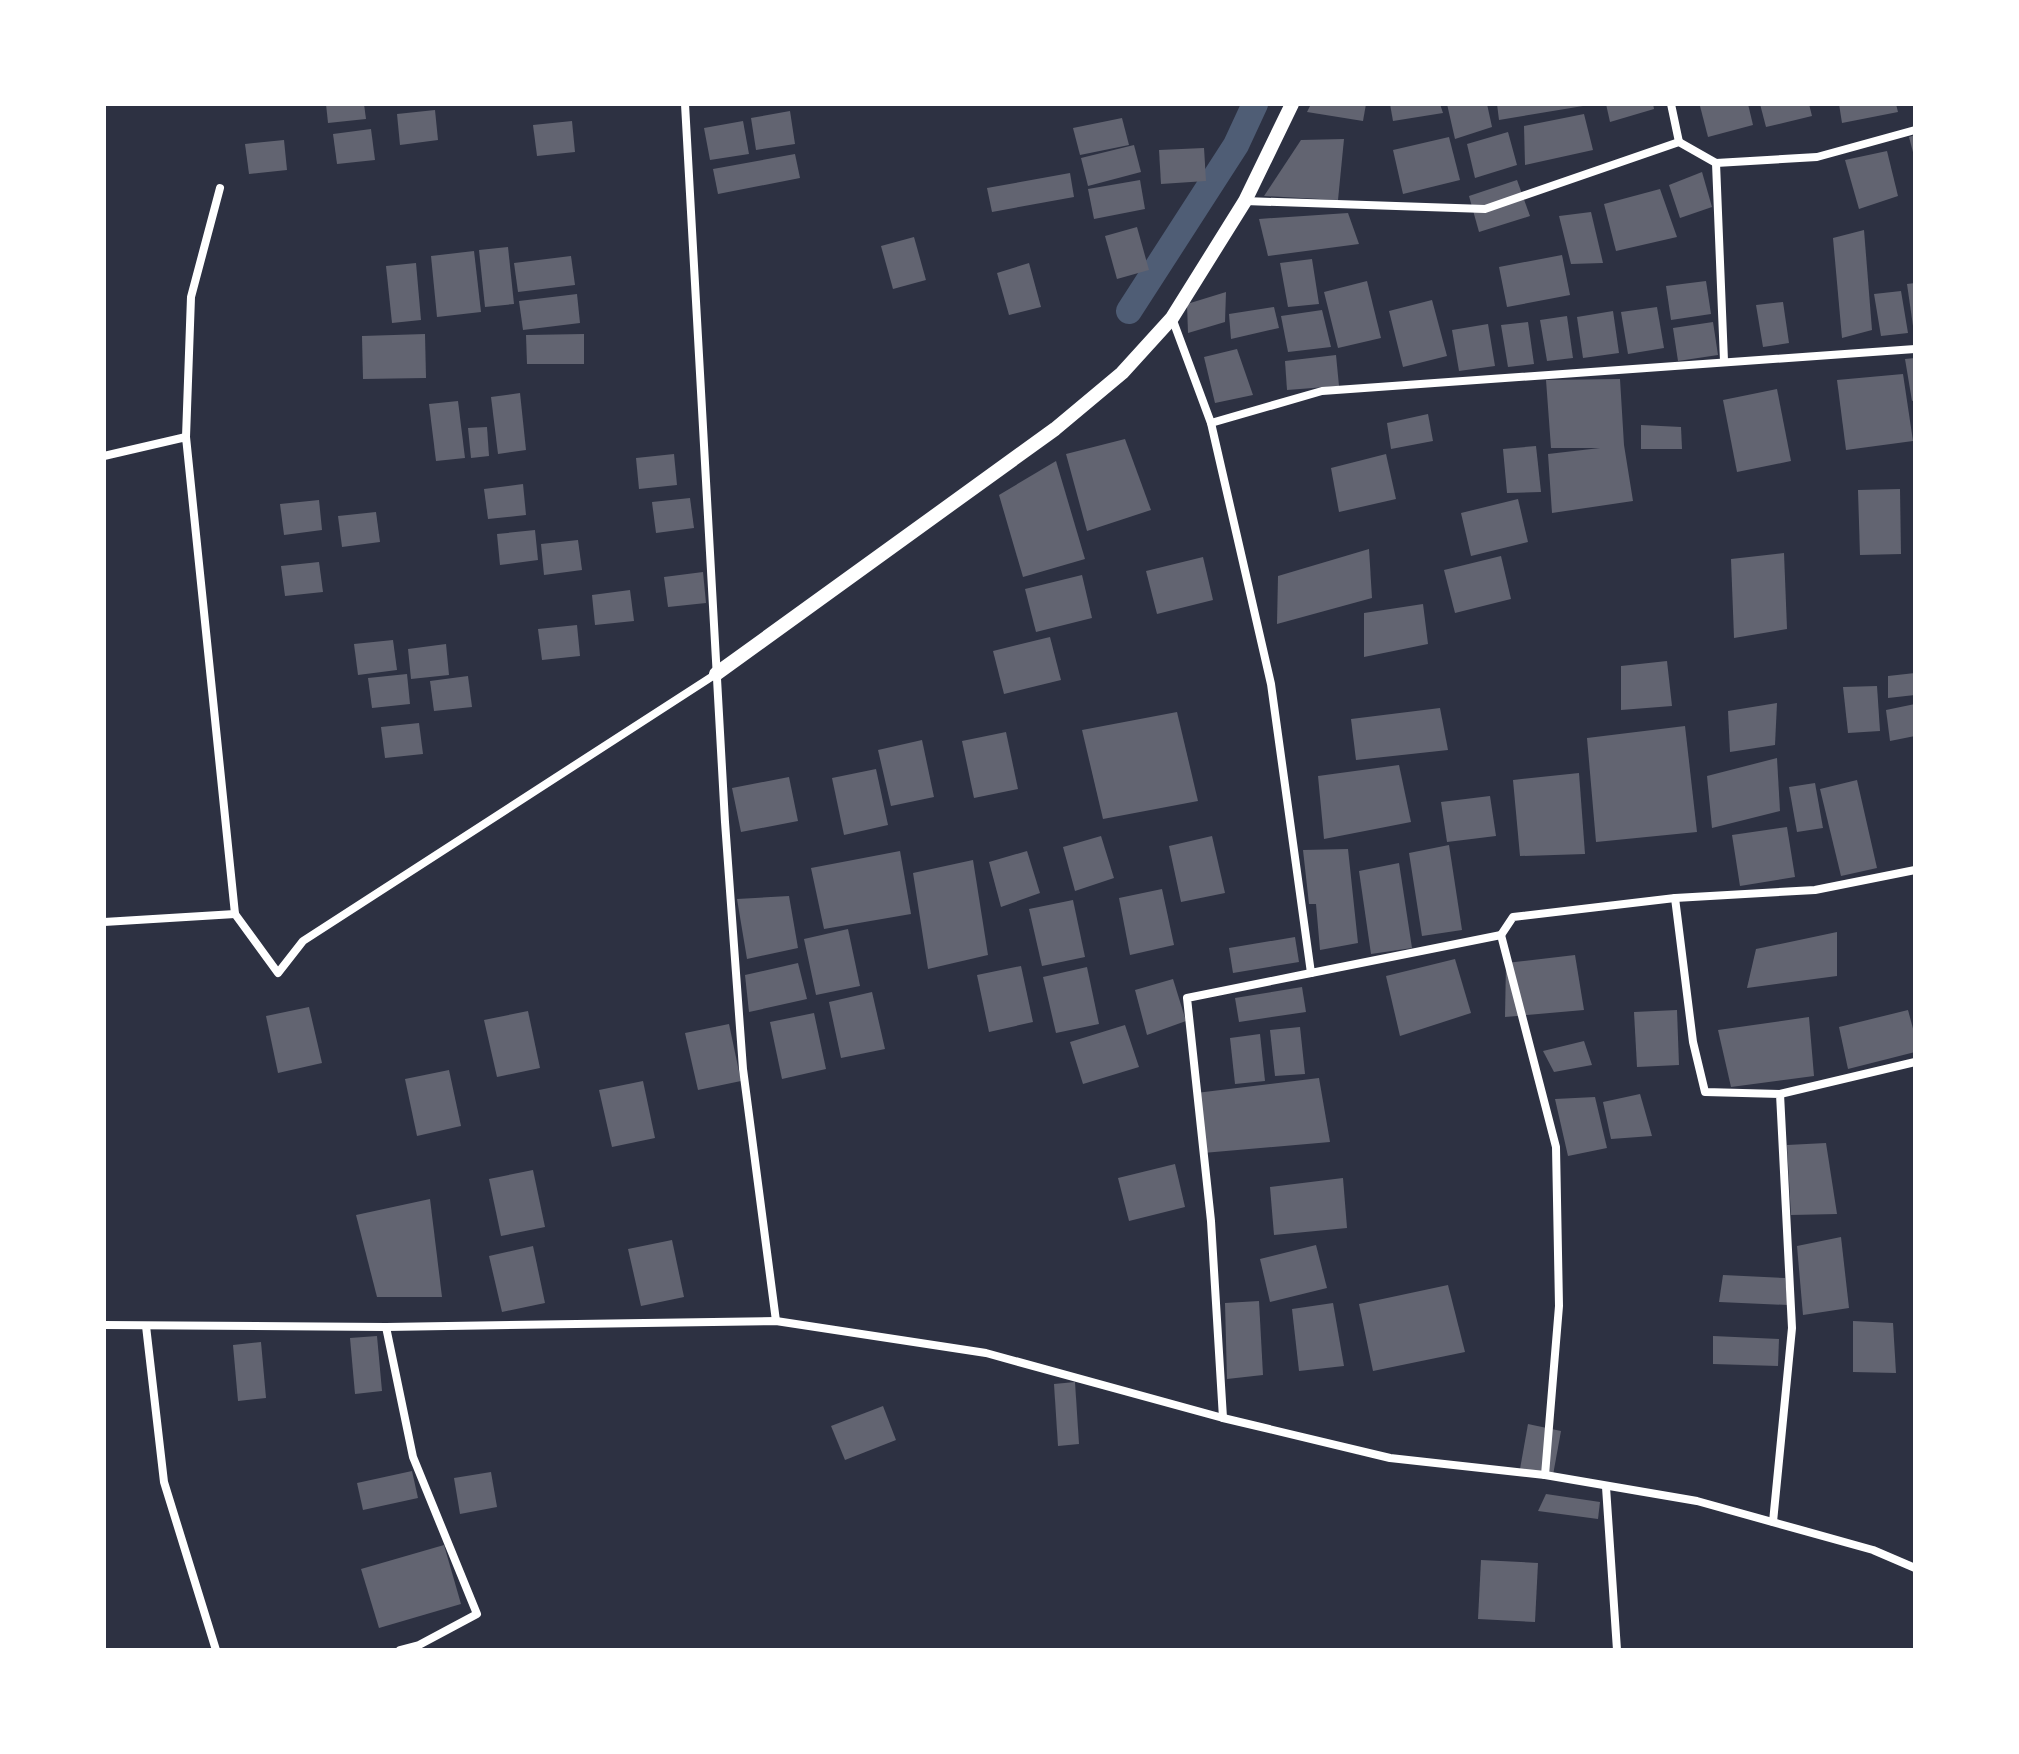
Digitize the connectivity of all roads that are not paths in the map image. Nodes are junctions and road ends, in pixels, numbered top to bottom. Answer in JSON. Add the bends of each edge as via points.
{"nodes":[{"id":1,"x":685,"y":104,"type":"edge"},
{"id":2,"x":1292,"y":104,"type":"edge"},
{"id":3,"x":1671,"y":104,"type":"edge"},
{"id":4,"x":1915,"y":130,"type":"edge"},
{"id":5,"x":1679,"y":142,"type":"junction"},
{"id":6,"x":1716,"y":163,"type":"junction"},
{"id":7,"x":220,"y":188,"type":"dead end"},
{"id":8,"x":1245,"y":201,"type":"junction"},
{"id":9,"x":1172,"y":318,"type":"junction"},
{"id":10,"x":1915,"y":349,"type":"edge"},
{"id":11,"x":1724,"y":361,"type":"junction"},
{"id":12,"x":1211,"y":423,"type":"junction"},
{"id":13,"x":186,"y":437,"type":"junction"},
{"id":14,"x":104,"y":456,"type":"edge"},
{"id":15,"x":716,"y":674,"type":"junction"},
{"id":16,"x":1915,"y":870,"type":"edge"},
{"id":17,"x":1675,"y":898,"type":"junction"},
{"id":18,"x":235,"y":914,"type":"junction"},
{"id":19,"x":104,"y":922,"type":"edge"},
{"id":20,"x":1501,"y":935,"type":"junction"},
{"id":21,"x":1311,"y":973,"type":"junction"},
{"id":22,"x":1915,"y":1062,"type":"edge"},
{"id":23,"x":1780,"y":1094,"type":"junction"},
{"id":24,"x":776,"y":1321,"type":"junction"},
{"id":25,"x":104,"y":1325,"type":"edge"},
{"id":26,"x":146,"y":1326,"type":"junction"},
{"id":27,"x":386,"y":1327,"type":"junction"},
{"id":28,"x":1223,"y":1418,"type":"junction"},
{"id":29,"x":1545,"y":1475,"type":"junction"},
{"id":30,"x":1606,"y":1487,"type":"junction"},
{"id":31,"x":1773,"y":1522,"type":"junction"},
{"id":32,"x":1915,"y":1568,"type":"edge"},
{"id":33,"x":216,"y":1650,"type":"edge"},
{"id":34,"x":400,"y":1650,"type":"edge"},
{"id":35,"x":1617,"y":1650,"type":"edge"}],
"edges":[{"from":1,"to":15,"type":"street"},
{"from":2,"to":8,"type":"street"},
{"from":3,"to":5,"type":"street"},
{"from":4,"to":6,"type":"street","via":[[1817,157]]},
{"from":5,"to":6,"type":"street"},
{"from":5,"to":8,"type":"street","via":[[1485,209]]},
{"from":6,"to":11,"type":"street"},
{"from":7,"to":13,"type":"street","via":[[191,297]]},
{"from":8,"to":9,"type":"street"},
{"from":9,"to":12,"type":"street"},
{"from":9,"to":15,"type":"street","via":[[1122,373],[1055,429]]},
{"from":10,"to":11,"type":"street"},
{"from":11,"to":12,"type":"street","via":[[1322,391]]},
{"from":12,"to":21,"type":"street","via":[[1271,684]]},
{"from":13,"to":14,"type":"street"},
{"from":13,"to":18,"type":"street"},
{"from":15,"to":18,"type":"street","via":[[303,941],[278,973]]},
{"from":15,"to":24,"type":"street","via":[[743,1069]]},
{"from":16,"to":17,"type":"street","via":[[1815,890]]},
{"from":17,"to":20,"type":"street","via":[[1513,917]]},
{"from":17,"to":23,"type":"street","via":[[1693,1042],[1705,1092]]},
{"from":18,"to":19,"type":"street"},
{"from":20,"to":21,"type":"street"},
{"from":20,"to":29,"type":"street","via":[[1556,1147],[1559,1306]]},
{"from":21,"to":28,"type":"street","via":[[1187,998],[1211,1221]]},
{"from":22,"to":23,"type":"street"},
{"from":23,"to":31,"type":"street","via":[[1792,1328]]},
{"from":24,"to":27,"type":"street"},
{"from":24,"to":28,"type":"street","via":[[986,1353]]},
{"from":25,"to":26,"type":"street"},
{"from":26,"to":27,"type":"street"},
{"from":26,"to":33,"type":"street","via":[[164,1482]]},
{"from":27,"to":34,"type":"street","via":[[413,1457],[477,1614]]},
{"from":28,"to":29,"type":"street","via":[[1390,1458]]},
{"from":29,"to":30,"type":"street"},
{"from":30,"to":31,"type":"street","via":[[1697,1501]]},
{"from":30,"to":35,"type":"street"},
{"from":31,"to":32,"type":"street","via":[[1873,1550]]}]}
